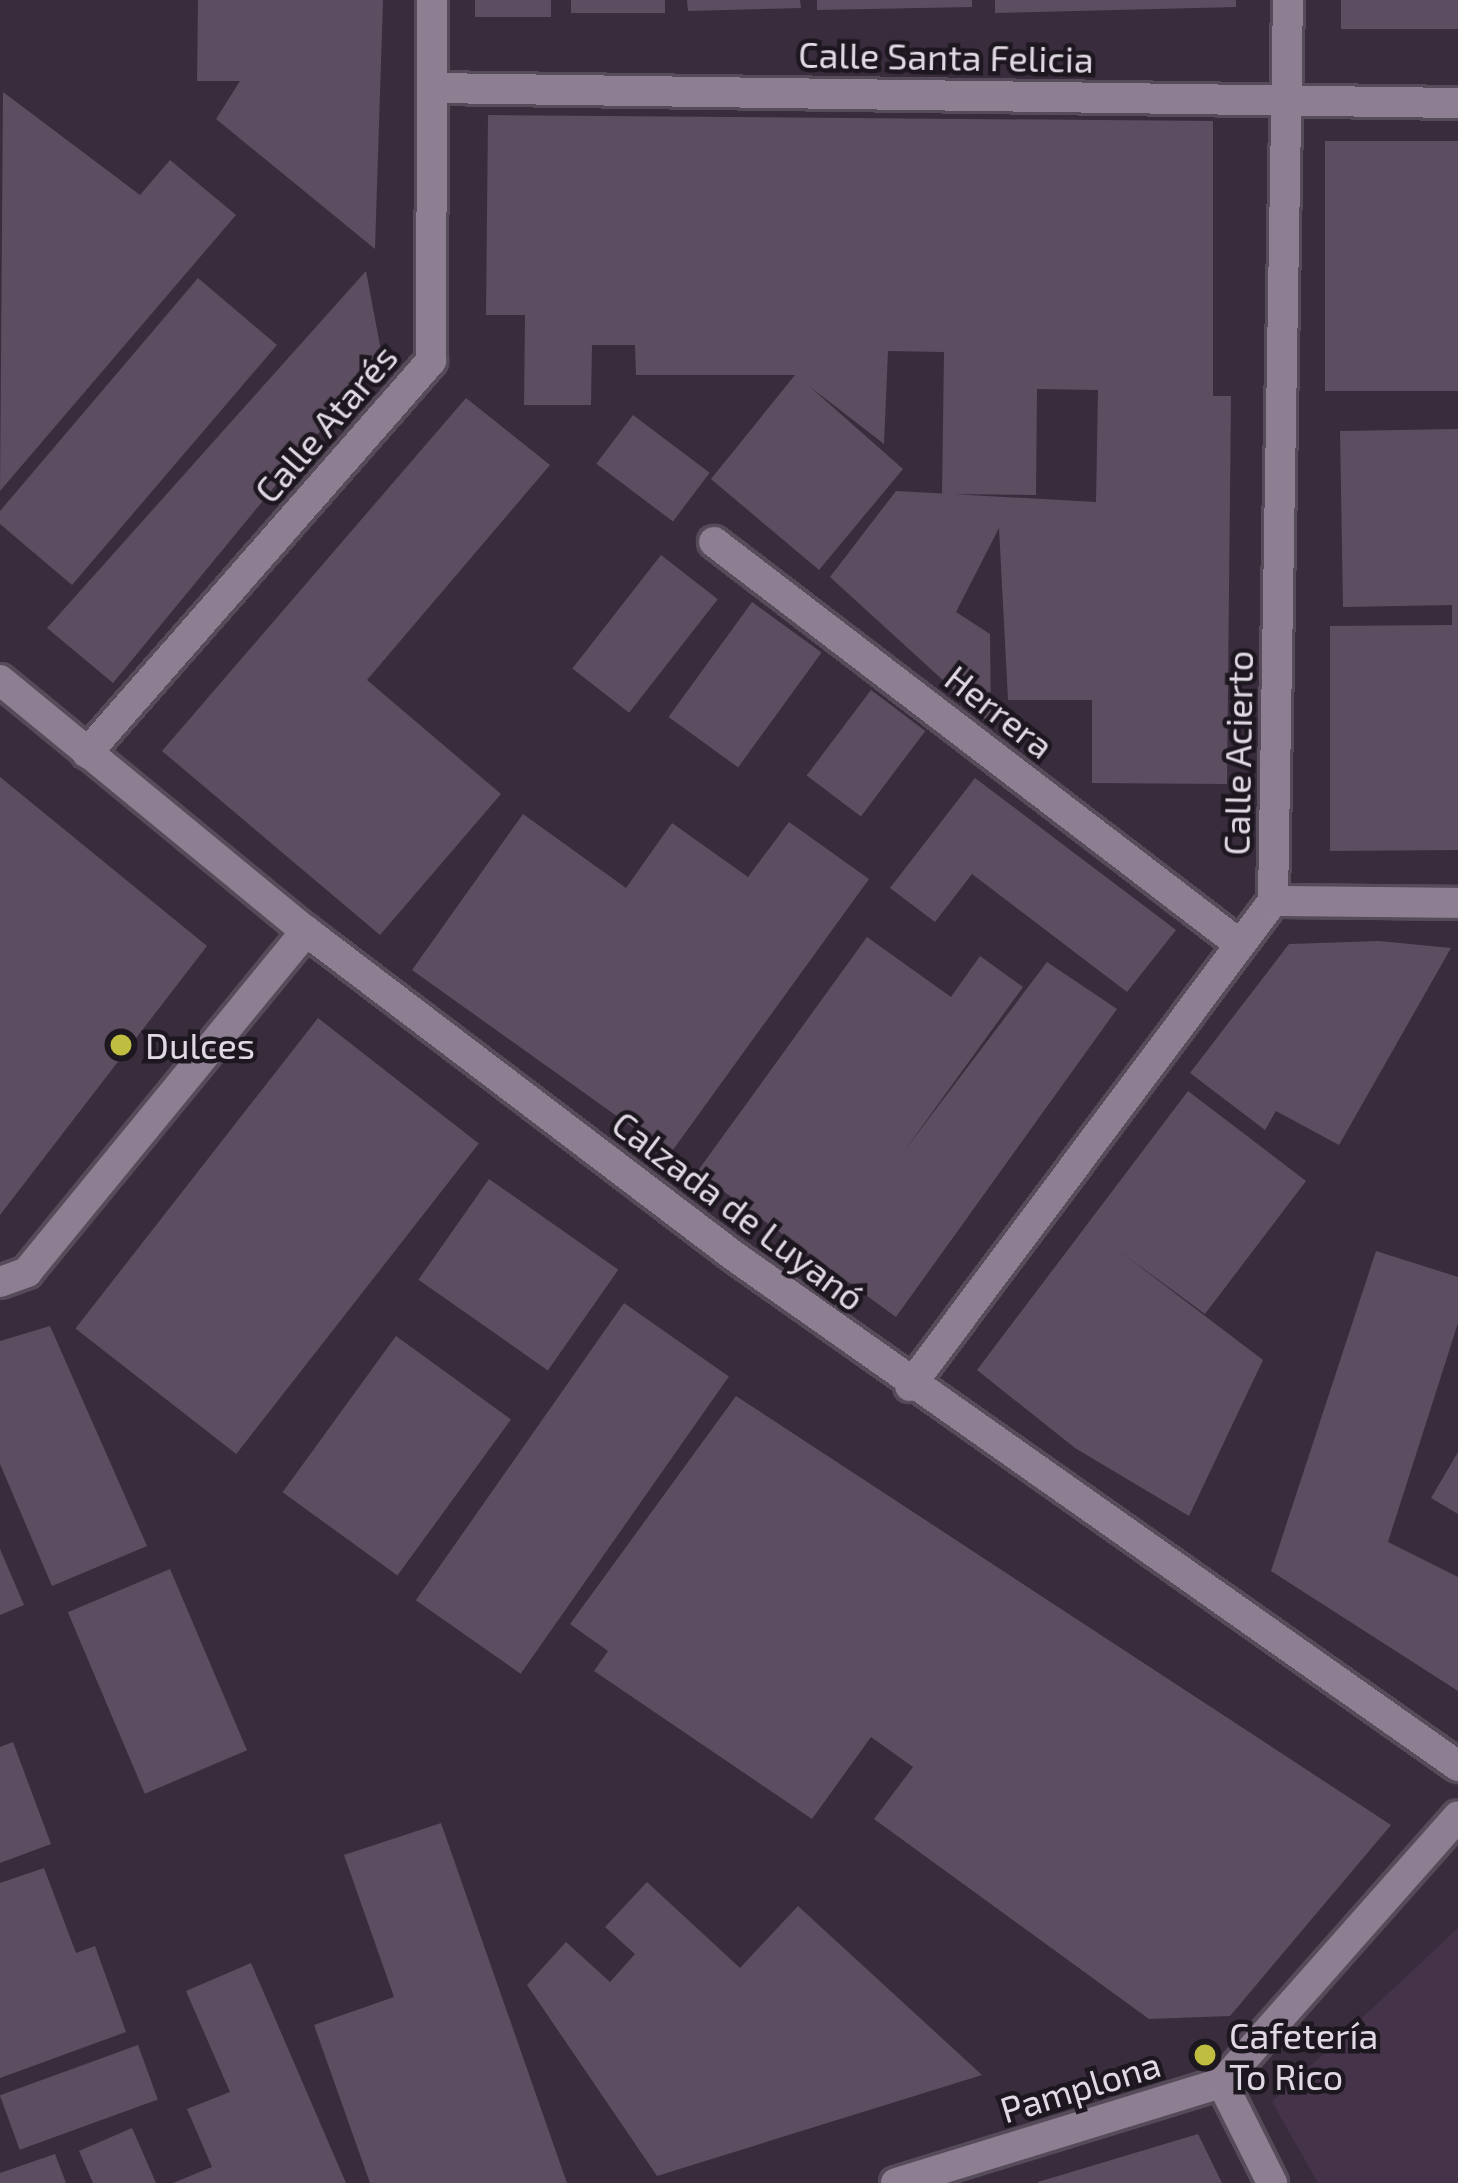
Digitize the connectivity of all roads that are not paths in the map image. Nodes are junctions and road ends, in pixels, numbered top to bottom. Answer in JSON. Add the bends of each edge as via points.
{"nodes":[{"id":1,"x":433,"y":0,"type":"edge"},
{"id":2,"x":1288,"y":0,"type":"edge"},
{"id":3,"x":433,"y":88,"type":"junction"},
{"id":4,"x":1288,"y":100,"type":"junction"},
{"id":5,"x":1458,"y":103,"type":"edge"},
{"id":6,"x":714,"y":542,"type":"dead end"},
{"id":7,"x":0,"y":680,"type":"edge"},
{"id":8,"x":87,"y":753,"type":"junction"},
{"id":9,"x":1273,"y":901,"type":"junction"},
{"id":10,"x":1458,"y":903,"type":"edge"},
{"id":11,"x":306,"y":931,"type":"junction"},
{"id":12,"x":1238,"y":943,"type":"junction"},
{"id":13,"x":0,"y":1282,"type":"edge"},
{"id":14,"x":910,"y":1386,"type":"junction"},
{"id":15,"x":1458,"y":1766,"type":"edge"},
{"id":16,"x":1458,"y":1816,"type":"edge"},
{"id":17,"x":1222,"y":2083,"type":"junction"},
{"id":18,"x":896,"y":2183,"type":"edge"},
{"id":19,"x":1273,"y":2183,"type":"edge"}],
"edges":[{"from":1,"to":3,"type":"street","name":"Calle Atarés"},
{"from":2,"to":4,"type":"street","name":"Calle Acierto"},
{"from":3,"to":4,"type":"street","name":"Calle Santa Felicia"},
{"from":3,"to":8,"type":"street","name":"Calle Atarés","via":[[431,361]]},
{"from":4,"to":5,"type":"street","name":"Calle Santa Felicia"},
{"from":4,"to":9,"type":"street","name":"Calle Acierto"},
{"from":6,"to":12,"type":"street","name":"Herrera"},
{"from":7,"to":8,"type":"street","name":"Calzada de Luyanó"},
{"from":8,"to":11,"type":"street","name":"Calzada de Luyanó"},
{"from":9,"to":10,"type":"street"},
{"from":9,"to":12,"type":"street","name":"Calle Acierto"},
{"from":11,"to":13,"type":"street","via":[[27,1272]]},
{"from":11,"to":14,"type":"street","name":"Calzada de Luyanó"},
{"from":12,"to":14,"type":"street","name":"Calle Acierto"},
{"from":14,"to":15,"type":"street","name":"Calzada de Luyanó"},
{"from":16,"to":17,"type":"street"},
{"from":17,"to":18,"type":"street","name":"Pamplona"},
{"from":17,"to":19,"type":"street"}]}
